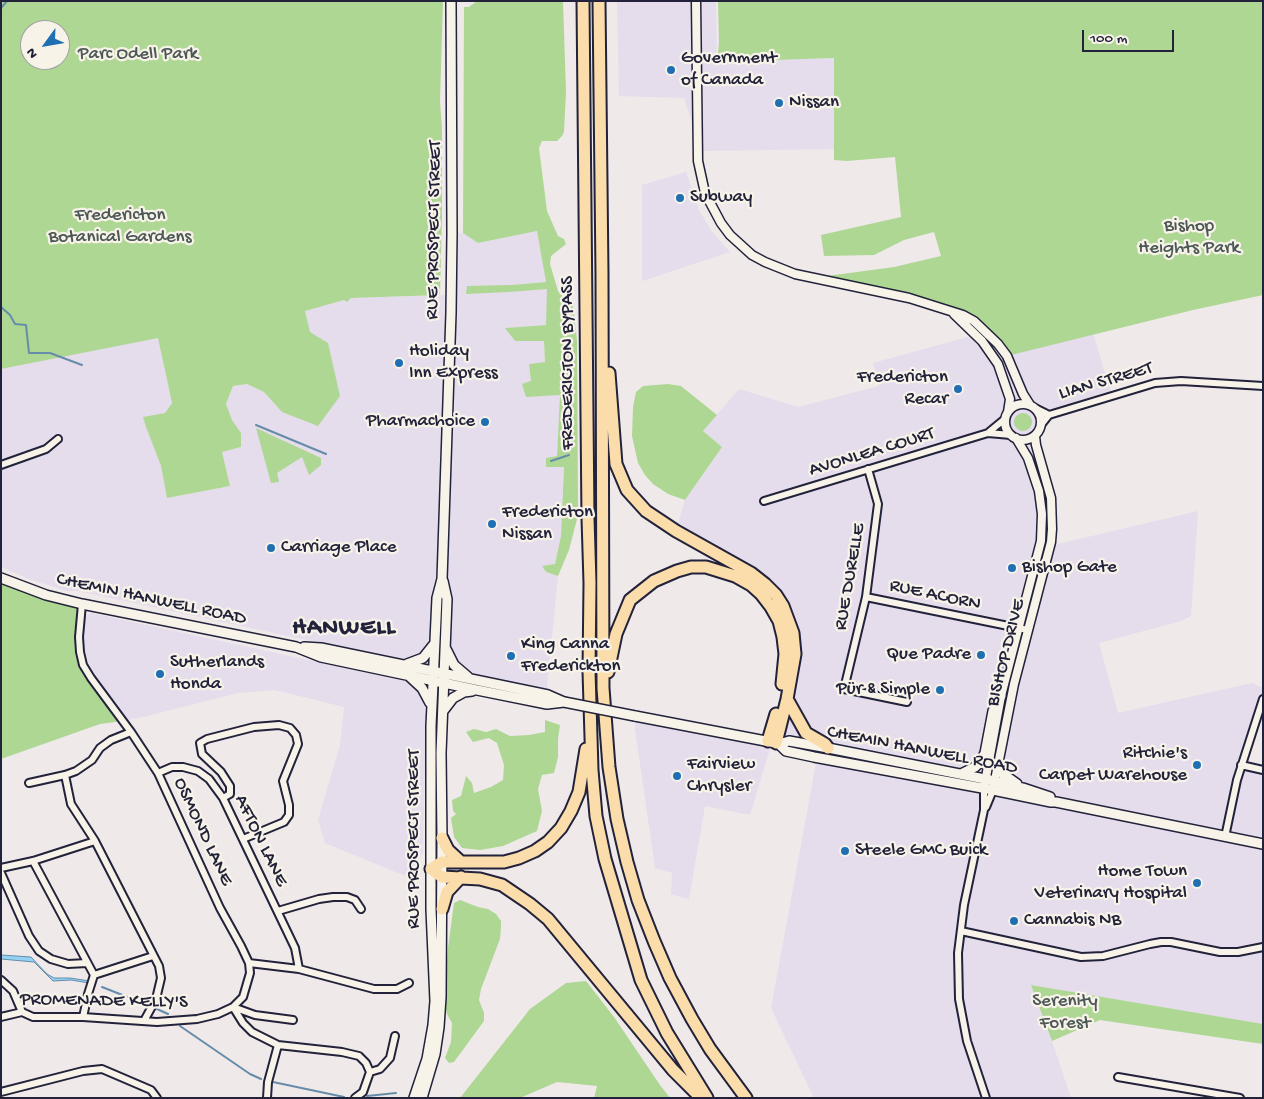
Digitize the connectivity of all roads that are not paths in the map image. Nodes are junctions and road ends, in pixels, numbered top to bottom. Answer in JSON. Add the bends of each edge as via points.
{"nodes":[{"id":1,"x":451,"y":1,"type":"edge"},
{"id":2,"x":583,"y":1,"type":"edge"},
{"id":3,"x":599,"y":1,"type":"edge"},
{"id":4,"x":696,"y":1,"type":"edge"},
{"id":5,"x":602,"y":274,"type":"junction"},
{"id":6,"x":952,"y":312,"type":"junction"},
{"id":7,"x":1262,"y":386,"type":"edge"},
{"id":8,"x":1032,"y":407,"type":"junction"},
{"id":9,"x":1007,"y":415,"type":"junction"},
{"id":10,"x":1049,"y":415,"type":"junction"},
{"id":11,"x":1041,"y":425,"type":"junction"},
{"id":12,"x":988,"y":433,"type":"junction"},
{"id":13,"x":1035,"y":436,"type":"junction"},
{"id":14,"x":1013,"y":437,"type":"junction"},
{"id":15,"x":58,"y":439,"type":"dead end"},
{"id":16,"x":1,"y":465,"type":"edge"},
{"id":17,"x":868,"y":469,"type":"junction"},
{"id":18,"x":764,"y":501,"type":"dead end"},
{"id":19,"x":1,"y":578,"type":"edge"},
{"id":20,"x":442,"y":578,"type":"junction"},
{"id":21,"x":866,"y":597,"type":"junction"},
{"id":22,"x":82,"y":604,"type":"junction"},
{"id":23,"x":1018,"y":628,"type":"junction"},
{"id":24,"x":1028,"y":630,"type":"junction"},
{"id":25,"x":435,"y":643,"type":"junction"},
{"id":26,"x":445,"y":646,"type":"junction"},
{"id":27,"x":296,"y":647,"type":"junction"},
{"id":28,"x":404,"y":665,"type":"junction"},
{"id":29,"x":407,"y":674,"type":"junction"},
{"id":30,"x":438,"y":677,"type":"junction"},
{"id":31,"x":470,"y":679,"type":"junction"},
{"id":32,"x":603,"y":688,"type":"junction"},
{"id":33,"x":477,"y":690,"type":"junction"},
{"id":34,"x":1000,"y":696,"type":"junction"},
{"id":35,"x":787,"y":699,"type":"junction"},
{"id":36,"x":1263,"y":699,"type":"edge"},
{"id":37,"x":564,"y":702,"type":"junction"},
{"id":38,"x":907,"y":702,"type":"dead end"},
{"id":39,"x":431,"y":706,"type":"junction"},
{"id":40,"x":442,"y":714,"type":"junction"},
{"id":41,"x":590,"y":725,"type":"junction"},
{"id":42,"x":132,"y":732,"type":"junction"},
{"id":43,"x":775,"y":743,"type":"junction"},
{"id":44,"x":828,"y":748,"type":"junction"},
{"id":45,"x":999,"y":764,"type":"junction"},
{"id":46,"x":1241,"y":765,"type":"junction"},
{"id":47,"x":1263,"y":770,"type":"edge"},
{"id":48,"x":158,"y":773,"type":"junction"},
{"id":49,"x":959,"y":774,"type":"junction"},
{"id":50,"x":65,"y":775,"type":"junction"},
{"id":51,"x":29,"y":783,"type":"dead end"},
{"id":52,"x":990,"y":785,"type":"junction"},
{"id":53,"x":1023,"y":788,"type":"junction"},
{"id":54,"x":223,"y":798,"type":"junction"},
{"id":55,"x":1056,"y":802,"type":"junction"},
{"id":56,"x":1225,"y":837,"type":"junction"},
{"id":57,"x":442,"y":838,"type":"junction"},
{"id":58,"x":243,"y":839,"type":"junction"},
{"id":59,"x":95,"y":841,"type":"junction"},
{"id":60,"x":1263,"y":844,"type":"edge"},
{"id":61,"x":33,"y":861,"type":"junction"},
{"id":62,"x":442,"y":862,"type":"junction"},
{"id":63,"x":461,"y":862,"type":"junction"},
{"id":64,"x":1,"y":868,"type":"edge"},
{"id":65,"x":431,"y":869,"type":"junction"},
{"id":66,"x":1,"y":873,"type":"edge"},
{"id":67,"x":442,"y":877,"type":"junction"},
{"id":68,"x":461,"y":877,"type":"junction"},
{"id":69,"x":361,"y":909,"type":"dead end"},
{"id":70,"x":442,"y":909,"type":"junction"},
{"id":71,"x":278,"y":911,"type":"junction"},
{"id":72,"x":961,"y":931,"type":"junction"},
{"id":73,"x":1263,"y":947,"type":"edge"},
{"id":74,"x":153,"y":956,"type":"junction"},
{"id":75,"x":87,"y":963,"type":"junction"},
{"id":76,"x":248,"y":963,"type":"junction"},
{"id":77,"x":300,"y":969,"type":"junction"},
{"id":78,"x":94,"y":975,"type":"junction"},
{"id":79,"x":1,"y":980,"type":"edge"},
{"id":80,"x":409,"y":983,"type":"dead end"},
{"id":81,"x":234,"y":1007,"type":"junction"},
{"id":82,"x":22,"y":1012,"type":"junction"},
{"id":83,"x":83,"y":1017,"type":"junction"},
{"id":84,"x":1,"y":1018,"type":"edge"},
{"id":85,"x":293,"y":1020,"type":"dead end"},
{"id":86,"x":144,"y":1021,"type":"junction"},
{"id":87,"x":395,"y":1036,"type":"dead end"},
{"id":88,"x":278,"y":1045,"type":"junction"},
{"id":89,"x":370,"y":1072,"type":"junction"},
{"id":90,"x":1118,"y":1077,"type":"dead end"},
{"id":91,"x":1,"y":1092,"type":"edge"},
{"id":92,"x":157,"y":1098,"type":"edge"},
{"id":93,"x":267,"y":1098,"type":"edge"},
{"id":94,"x":355,"y":1098,"type":"edge"},
{"id":95,"x":414,"y":1098,"type":"edge"},
{"id":96,"x":422,"y":1098,"type":"edge"},
{"id":97,"x":701,"y":1098,"type":"edge"},
{"id":98,"x":707,"y":1098,"type":"edge"},
{"id":99,"x":746,"y":1098,"type":"edge"},
{"id":100,"x":986,"y":1098,"type":"edge"},
{"id":101,"x":1240,"y":1098,"type":"edge"}],
"edges":[{"from":1,"to":20,"type":"main road","name":"RUE PROSPECT STREET","via":[[452,254]]},
{"from":2,"to":41,"type":"highway","name":"FREDERICTON BYPASS"},
{"from":3,"to":5,"type":"highway","name":"FREDERICTON BYPASS"},
{"from":4,"to":6,"type":"street","via":[[698,161],[705,193],[720,223],[752,254],[795,274],[909,298]]},
{"from":5,"to":32,"type":"highway","name":"FREDERICTON BYPASS"},
{"from":5,"to":35,"type":"highway","via":[[614,448],[616,464],[627,490],[646,511],[751,573],[776,595],[793,633],[795,654]]},
{"from":6,"to":8,"type":"street","via":[[974,321],[998,344]]},
{"from":6,"to":9,"type":"street","via":[[982,341],[998,364],[1010,399]]},
{"from":7,"to":10,"type":"street","name":"LIAN STREET","via":[[1166,381]]},
{"from":8,"to":9,"type":"street","via":[[1018,405]]},
{"from":8,"to":10,"type":"street","name":"LIAN STREET"},
{"from":8,"to":11,"type":"street","via":[[1039,413]]},
{"from":9,"to":12,"type":"street","name":"AVONLEA COURT"},
{"from":9,"to":14,"type":"street","via":[[1007,430]]},
{"from":10,"to":11,"type":"street","name":"LIAN STREET"},
{"from":11,"to":13,"type":"street"},
{"from":12,"to":14,"type":"street","name":"AVONLEA COURT"},
{"from":12,"to":17,"type":"street","name":"AVONLEA COURT"},
{"from":13,"to":14,"type":"street","via":[[1026,440]]},
{"from":13,"to":24,"type":"street","name":"BISHOP DRIVE","via":[[1051,498],[1052,529]]},
{"from":14,"to":23,"type":"street","name":"BISHOP DRIVE","via":[[1028,458],[1039,491],[1042,514],[1039,552]]},
{"from":15,"to":16,"type":"street","via":[[46,449]]},
{"from":17,"to":18,"type":"street","name":"AVONLEA COURT"},
{"from":17,"to":21,"type":"street","name":"RUE DURELLE","via":[[878,504]]},
{"from":19,"to":22,"type":"main road","name":"CHEMIN HANWELL ROAD"},
{"from":20,"to":25,"type":"main road","name":"RUE PROSPECT STREET","via":[[437,598]]},
{"from":20,"to":26,"type":"main road","name":"RUE PROSPECT STREET","via":[[447,598]]},
{"from":21,"to":23,"type":"street","name":"RUE ACORN"},
{"from":21,"to":38,"type":"street","name":"RUE DURELLE","via":[[844,690]]},
{"from":22,"to":27,"type":"main road","name":"CHEMIN HANWELL ROAD"},
{"from":22,"to":42,"type":"street","name":"OSMOND LANE","via":[[79,637],[83,665]]},
{"from":23,"to":24,"type":"street","name":"RUE ACORN"},
{"from":23,"to":34,"type":"street","name":"BISHOP DRIVE"},
{"from":24,"to":45,"type":"street","name":"BISHOP DRIVE"},
{"from":25,"to":28,"type":"main road","via":[[422,658]]},
{"from":25,"to":30,"type":"main road","name":"RUE PROSPECT STREET"},
{"from":26,"to":30,"type":"main road","name":"RUE PROSPECT STREET"},
{"from":26,"to":31,"type":"main road","via":[[455,667]]},
{"from":27,"to":28,"type":"main road","name":"CHEMIN HANWELL ROAD","via":[[321,648]]},
{"from":27,"to":29,"type":"main road","name":"CHEMIN HANWELL ROAD","via":[[321,657]]},
{"from":28,"to":30,"type":"main road","name":"CHEMIN HANWELL ROAD"},
{"from":29,"to":30,"type":"main road","name":"CHEMIN HANWELL ROAD"},
{"from":29,"to":39,"type":"main road","via":[[422,688]]},
{"from":30,"to":31,"type":"main road","name":"CHEMIN HANWELL ROAD"},
{"from":30,"to":33,"type":"main road","name":"CHEMIN HANWELL ROAD"},
{"from":30,"to":39,"type":"main road","name":"RUE PROSPECT STREET"},
{"from":30,"to":40,"type":"main road","name":"RUE PROSPECT STREET"},
{"from":31,"to":37,"type":"main road","name":"CHEMIN HANWELL ROAD","via":[[548,695]]},
{"from":32,"to":43,"type":"highway","via":[[623,616],[630,600],[642,589],[691,567],[706,567],[735,576],[761,594],[779,621],[783,637],[784,670]]},
{"from":32,"to":99,"type":"highway","via":[[617,819],[638,900],[670,978],[692,1019]]},
{"from":33,"to":37,"type":"main road","name":"CHEMIN HANWELL ROAD","via":[[547,704]]},
{"from":33,"to":40,"type":"main road","via":[[453,698]]},
{"from":34,"to":49,"type":"main road","via":[[993,711],[981,761],[969,771]]},
{"from":34,"to":52,"type":"street","name":"BISHOP DRIVE"},
{"from":35,"to":43,"type":"highway"},
{"from":35,"to":44,"type":"highway","via":[[806,733]]},
{"from":36,"to":46,"type":"street"},
{"from":37,"to":43,"type":"main road","name":"CHEMIN HANWELL ROAD","bridge":true},
{"from":39,"to":65,"type":"main road","name":"RUE PROSPECT STREET"},
{"from":40,"to":57,"type":"main road","name":"RUE PROSPECT STREET"},
{"from":41,"to":63,"type":"highway","via":[[579,792],[566,820],[548,842],[519,858],[504,862]]},
{"from":41,"to":98,"type":"highway","via":[[598,825],[640,980],[667,1033]]},
{"from":42,"to":48,"type":"street","name":"OSMOND LANE"},
{"from":42,"to":50,"type":"street","via":[[111,740],[86,765]]},
{"from":43,"to":44,"type":"main road","name":"CHEMIN HANWELL ROAD","via":[[789,741]]},
{"from":43,"to":52,"type":"main road","name":"CHEMIN HANWELL ROAD","via":[[786,751],[814,758]]},
{"from":44,"to":49,"type":"main road","name":"CHEMIN HANWELL ROAD"},
{"from":45,"to":52,"type":"street","name":"BISHOP DRIVE"},
{"from":45,"to":53,"type":"main road","via":[[1006,777]]},
{"from":46,"to":47,"type":"street"},
{"from":46,"to":56,"type":"street"},
{"from":48,"to":54,"type":"street","name":"AFTON LANE","via":[[183,767],[198,771],[209,779]]},
{"from":48,"to":76,"type":"street","name":"OSMOND LANE"},
{"from":49,"to":52,"type":"main road","name":"CHEMIN HANWELL ROAD"},
{"from":50,"to":51,"type":"street"},
{"from":50,"to":59,"type":"street","via":[[71,804]]},
{"from":52,"to":53,"type":"main road","name":"CHEMIN HANWELL ROAD"},
{"from":52,"to":55,"type":"main road","name":"CHEMIN HANWELL ROAD"},
{"from":52,"to":72,"type":"street"},
{"from":53,"to":55,"type":"main road","name":"CHEMIN HANWELL ROAD"},
{"from":54,"to":58,"type":"street","name":"AFTON LANE"},
{"from":54,"to":58,"type":"street","via":[[230,794],[230,786],[202,754],[200,743],[254,727],[279,725],[290,728],[298,744],[283,781],[289,815],[284,822]]},
{"from":55,"to":56,"type":"main road","name":"CHEMIN HANWELL ROAD"},
{"from":56,"to":60,"type":"main road","name":"CHEMIN HANWELL ROAD"},
{"from":57,"to":62,"type":"main road","name":"RUE PROSPECT STREET"},
{"from":57,"to":63,"type":"highway","via":[[448,850]]},
{"from":58,"to":71,"type":"street","name":"AFTON LANE"},
{"from":59,"to":61,"type":"street"},
{"from":59,"to":74,"type":"street"},
{"from":61,"to":64,"type":"street"},
{"from":61,"to":75,"type":"street"},
{"from":62,"to":63,"type":"highway"},
{"from":62,"to":65,"type":"highway"},
{"from":62,"to":67,"type":"main road","name":"RUE PROSPECT STREET"},
{"from":65,"to":67,"type":"highway"},
{"from":65,"to":95,"type":"main road","name":"RUE PROSPECT STREET","via":[[435,1001],[426,1059]]},
{"from":66,"to":75,"type":"street","via":[[39,951],[68,964]]},
{"from":67,"to":68,"type":"highway"},
{"from":67,"to":70,"type":"main road","name":"RUE PROSPECT STREET"},
{"from":68,"to":70,"type":"highway","via":[[447,892]]},
{"from":68,"to":97,"type":"highway","via":[[502,885],[548,918],[673,1070]]},
{"from":69,"to":71,"type":"street","via":[[355,900],[333,897]]},
{"from":70,"to":96,"type":"main road","name":"RUE PROSPECT STREET","via":[[439,1027]]},
{"from":71,"to":77,"type":"street","name":"AFTON LANE","via":[[295,948]]},
{"from":72,"to":73,"type":"street","via":[[1081,958],[1161,942],[1220,952]]},
{"from":72,"to":100,"type":"street","via":[[958,953],[960,999],[967,1040]]},
{"from":74,"to":78,"type":"street"},
{"from":74,"to":86,"type":"street","via":[[161,978],[156,999]]},
{"from":75,"to":78,"type":"street"},
{"from":76,"to":77,"type":"street"},
{"from":76,"to":81,"type":"street","via":[[250,973],[246,986]]},
{"from":77,"to":80,"type":"street","via":[[374,989],[397,989]]},
{"from":78,"to":83,"type":"street"},
{"from":79,"to":82,"type":"street","via":[[13,991]]},
{"from":81,"to":85,"type":"street","via":[[255,1016]]},
{"from":81,"to":86,"type":"street","name":"PROMENADE KELLY'S","via":[[197,1019]]},
{"from":81,"to":88,"type":"street","via":[[252,1032]]},
{"from":82,"to":83,"type":"street","name":"PROMENADE KELLY'S","via":[[34,1017]]},
{"from":82,"to":84,"type":"street","name":"PROMENADE KELLY'S"},
{"from":83,"to":86,"type":"street","name":"PROMENADE KELLY'S"},
{"from":87,"to":89,"type":"street","via":[[390,1058],[380,1069]]},
{"from":88,"to":89,"type":"street","via":[[359,1056]]},
{"from":88,"to":93,"type":"street"},
{"from":89,"to":94,"type":"street","via":[[363,1092]]},
{"from":90,"to":101,"type":"street"},
{"from":91,"to":92,"type":"street","via":[[102,1069],[151,1090]]}]}
